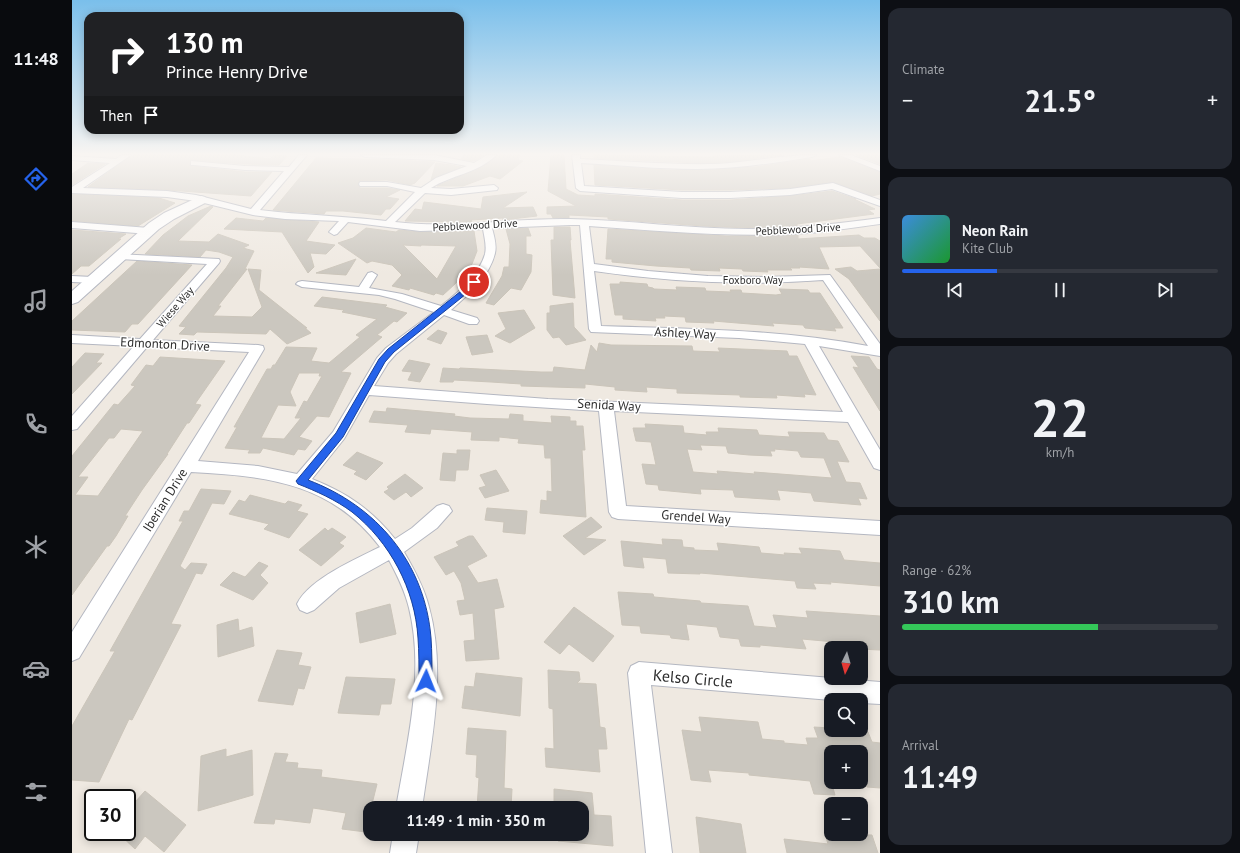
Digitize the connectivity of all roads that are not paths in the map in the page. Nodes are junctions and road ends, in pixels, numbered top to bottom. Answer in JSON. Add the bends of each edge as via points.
{"nodes":[{"id":1,"x":167,"y":195,"type":"edge"},
{"id":2,"x":268,"y":195,"type":"edge"},
{"id":3,"x":418,"y":195,"type":"edge"},
{"id":4,"x":679,"y":195,"type":"edge"},
{"id":5,"x":744,"y":195,"type":"edge"},
{"id":6,"x":857,"y":195,"type":"edge"},
{"id":7,"x":202,"y":200,"type":"junction"},
{"id":8,"x":880,"y":203,"type":"edge"},
{"id":9,"x":253,"y":212,"type":"junction"},
{"id":10,"x":346,"y":219,"type":"junction"},
{"id":11,"x":584,"y":222,"type":"junction"},
{"id":12,"x":875,"y":222,"type":"edge"},
{"id":13,"x":72,"y":225,"type":"edge"},
{"id":14,"x":387,"y":225,"type":"junction"},
{"id":15,"x":487,"y":226,"type":"junction"},
{"id":16,"x":880,"y":228,"type":"edge"},
{"id":17,"x":149,"y":231,"type":"junction"},
{"id":18,"x":334,"y":232,"type":"dead end"},
{"id":19,"x":120,"y":256,"type":"junction"},
{"id":20,"x":589,"y":267,"type":"junction"},
{"id":21,"x":372,"y":275,"type":"dead end"},
{"id":22,"x":72,"y":279,"type":"edge"},
{"id":23,"x":93,"y":280,"type":"junction"},
{"id":24,"x":302,"y":284,"type":"dead end"},
{"id":25,"x":362,"y":290,"type":"junction"},
{"id":26,"x":72,"y":299,"type":"edge"},
{"id":27,"x":441,"y":311,"type":"junction"},
{"id":28,"x":473,"y":322,"type":"dead end"},
{"id":29,"x":72,"y":339,"type":"edge"},
{"id":30,"x":809,"y":340,"type":"junction"},
{"id":31,"x":143,"y":343,"type":"junction"},
{"id":32,"x":258,"y":349,"type":"joint"},
{"id":33,"x":880,"y":352,"type":"edge"},
{"id":34,"x":365,"y":390,"type":"junction"},
{"id":35,"x":606,"y":406,"type":"junction"},
{"id":36,"x":853,"y":417,"type":"junction"},
{"id":37,"x":72,"y":425,"type":"edge"},
{"id":38,"x":880,"y":464,"type":"edge"},
{"id":39,"x":186,"y":466,"type":"junction"},
{"id":40,"x":301,"y":481,"type":"junction"},
{"id":41,"x":443,"y":511,"type":"dead end"},
{"id":42,"x":880,"y":528,"type":"edge"},
{"id":43,"x":394,"y":550,"type":"junction"},
{"id":44,"x":307,"y":604,"type":"dead end"},
{"id":45,"x":72,"y":651,"type":"edge"},
{"id":46,"x":880,"y":693,"type":"edge"},
{"id":47,"x":410,"y":801,"type":"edge"},
{"id":48,"x":405,"y":841,"type":"edge"},
{"id":49,"x":403,"y":853,"type":"edge"},
{"id":50,"x":659,"y":853,"type":"edge"}],
"edges":[{"from":1,"to":7,"type":"street","name":"Pebblewood Drive"},
{"from":2,"to":9,"type":"street"},
{"from":3,"to":14,"type":"street"},
{"from":4,"to":5,"type":"street"},
{"from":6,"to":8,"type":"street"},
{"from":7,"to":9,"type":"street","name":"Pebblewood Drive"},
{"from":7,"to":17,"type":"street","via":[[169,216]]},
{"from":9,"to":10,"type":"street","name":"Pebblewood Drive"},
{"from":10,"to":14,"type":"street","name":"Pebblewood Drive"},
{"from":10,"to":18,"type":"street"},
{"from":11,"to":12,"type":"street","name":"Pebblewood Drive","via":[[748,232],[808,230]]},
{"from":11,"to":15,"type":"street","name":"Pebblewood Drive","via":[[534,222]]},
{"from":11,"to":20,"type":"street","name":"Ashley Way"},
{"from":12,"to":16,"type":"street"},
{"from":13,"to":17,"type":"street"},
{"from":14,"to":15,"type":"street","name":"Pebblewood Drive","via":[[433,228]]},
{"from":15,"to":27,"type":"street","via":[[491,244],[486,264],[474,282]]},
{"from":17,"to":19,"type":"street"},
{"from":19,"to":23,"type":"street"},
{"from":19,"to":31,"type":"street","name":"Wiese Way","via":[[215,261]]},
{"from":20,"to":30,"type":"street","name":"Ashley Way","via":[[595,328]]},
{"from":20,"to":33,"type":"street","name":"Foxboro Way","via":[[714,280],[826,277]]},
{"from":21,"to":25,"type":"street"},
{"from":22,"to":23,"type":"street"},
{"from":23,"to":26,"type":"street"},
{"from":24,"to":25,"type":"street"},
{"from":25,"to":27,"type":"street","via":[[398,296]]},
{"from":27,"to":28,"type":"street"},
{"from":27,"to":34,"type":"street","via":[[391,351],[378,366]]},
{"from":29,"to":31,"type":"street","name":"Edmonton Drive"},
{"from":30,"to":33,"type":"street","name":"Ashley Way"},
{"from":30,"to":36,"type":"street"},
{"from":31,"to":32,"type":"street","name":"Edmonton Drive"},
{"from":31,"to":37,"type":"street","name":"Wiese Way"},
{"from":32,"to":39,"type":"street","name":"Iberian Drive"},
{"from":34,"to":35,"type":"street","name":"Senida Way"},
{"from":34,"to":40,"type":"street","via":[[339,435]]},
{"from":35,"to":36,"type":"street","name":"Senida Way"},
{"from":35,"to":42,"type":"street","name":"Grendel Way","via":[[618,512]]},
{"from":36,"to":38,"type":"street"},
{"from":39,"to":40,"type":"street","via":[[253,470]]},
{"from":39,"to":45,"type":"street","name":"Iberian Drive"},
{"from":40,"to":43,"type":"street","via":[[320,488],[355,509],[385,537]]},
{"from":41,"to":43,"type":"street","via":[[424,529]]},
{"from":43,"to":44,"type":"street","via":[[331,583]]},
{"from":43,"to":47,"type":"street","via":[[414,588],[426,651],[425,696]]},
{"from":46,"to":50,"type":"street","name":"Kelso Circle","via":[[639,673]]},
{"from":48,"to":49,"type":"street"}]}
